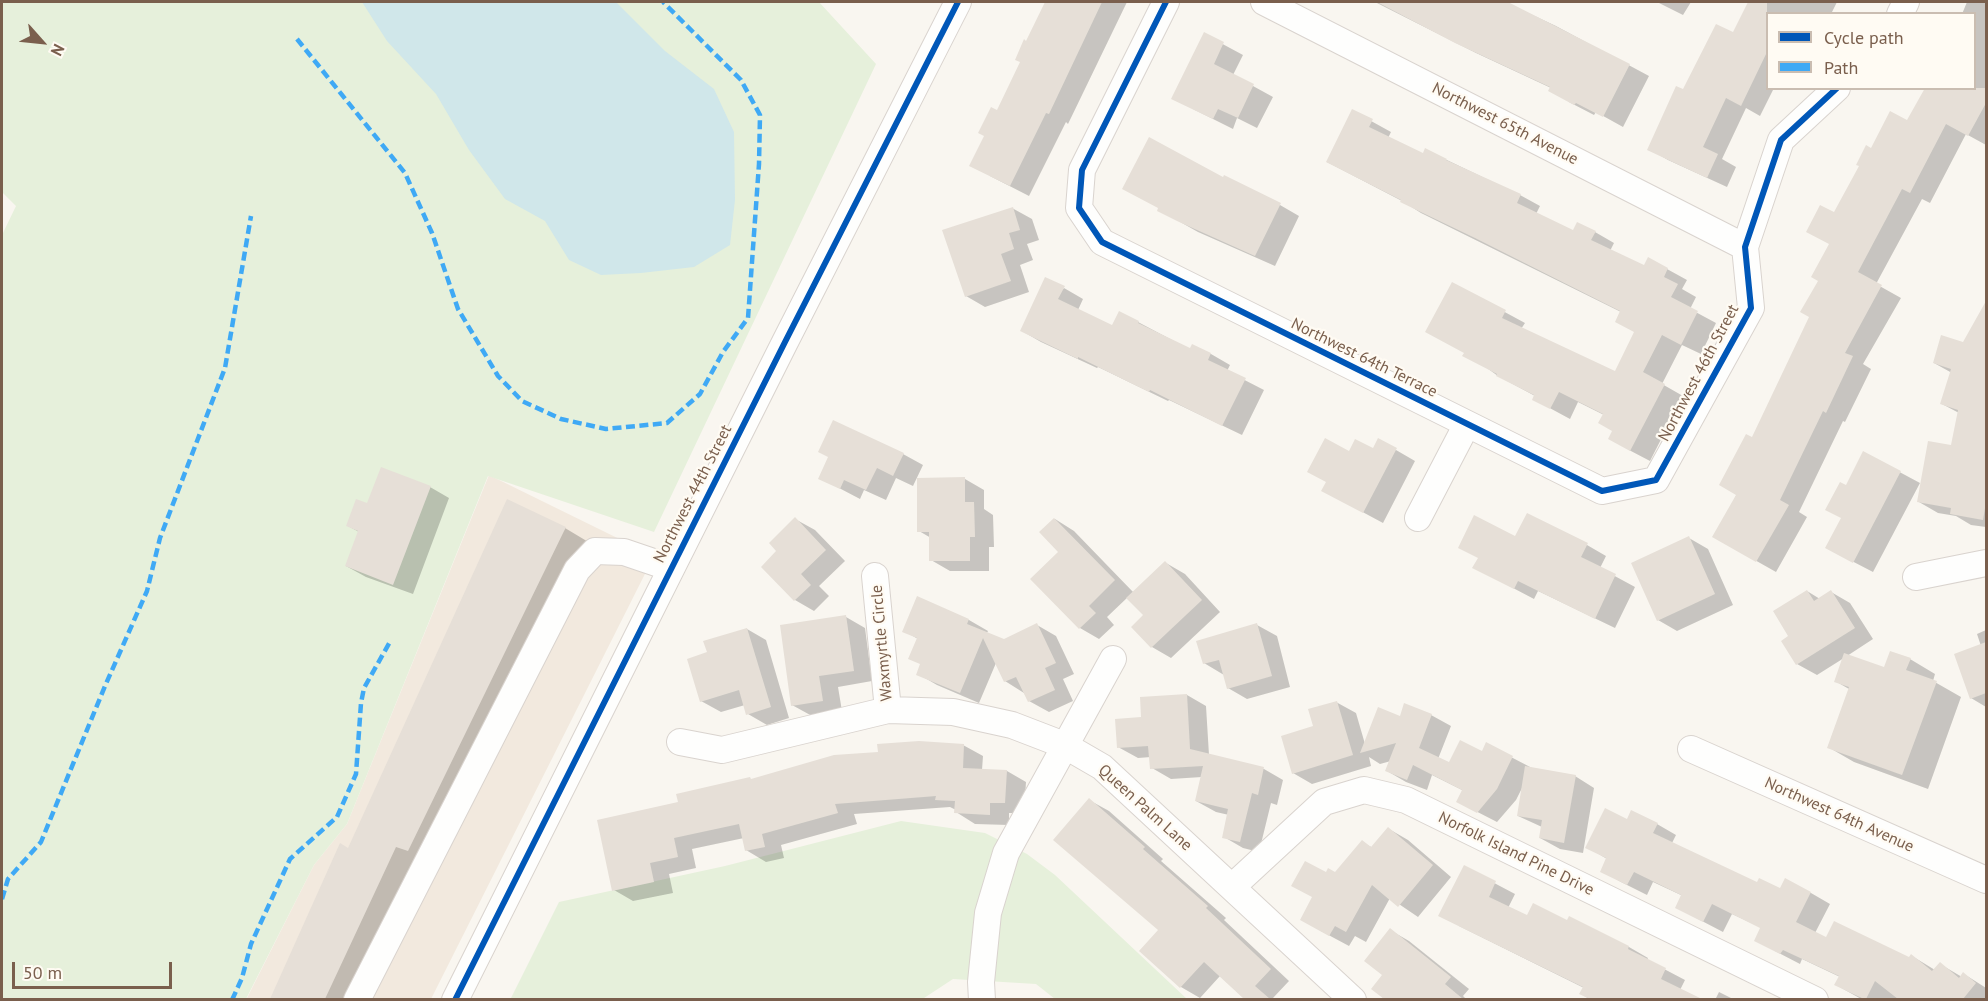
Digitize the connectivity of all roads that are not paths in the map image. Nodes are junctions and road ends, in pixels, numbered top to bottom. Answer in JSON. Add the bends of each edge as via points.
{"nodes":[{"id":1,"x":958,"y":2,"type":"edge"},
{"id":2,"x":1166,"y":2,"type":"edge"},
{"id":3,"x":1264,"y":2,"type":"edge"},
{"id":4,"x":1835,"y":90,"type":"edge"},
{"id":5,"x":1745,"y":247,"type":"junction"},
{"id":6,"x":1467,"y":424,"type":"junction"},
{"id":7,"x":1656,"y":480,"type":"joint"},
{"id":8,"x":1418,"y":518,"type":"dead end"},
{"id":9,"x":1986,"y":562,"type":"edge"},
{"id":10,"x":671,"y":568,"type":"junction"},
{"id":11,"x":875,"y":576,"type":"dead end"},
{"id":12,"x":1916,"y":577,"type":"dead end"},
{"id":13,"x":1113,"y":659,"type":"dead end"},
{"id":14,"x":888,"y":710,"type":"junction"},
{"id":15,"x":680,"y":742,"type":"dead end"},
{"id":16,"x":1064,"y":745,"type":"junction"},
{"id":17,"x":1691,"y":749,"type":"dead end"},
{"id":18,"x":1986,"y":880,"type":"edge"},
{"id":19,"x":1232,"y":886,"type":"junction"},
{"id":20,"x":357,"y":999,"type":"edge"},
{"id":21,"x":455,"y":999,"type":"edge"},
{"id":22,"x":982,"y":999,"type":"edge"},
{"id":23,"x":1353,"y":999,"type":"edge"},
{"id":24,"x":1815,"y":999,"type":"edge"}],
"edges":[{"from":1,"to":10,"type":"street","name":"Northwest 44th Street"},
{"from":2,"to":6,"type":"street","name":"Northwest 64th Terrace","via":[[1082,170],[1079,208],[1102,242]]},
{"from":3,"to":5,"type":"street","name":"Northwest 65th Avenue"},
{"from":4,"to":5,"type":"street","name":"Northwest 46th Street","via":[[1781,140]]},
{"from":5,"to":7,"type":"street","name":"Northwest 46th Street","via":[[1750,308]]},
{"from":6,"to":7,"type":"street","name":"Northwest 64th Terrace","via":[[1602,491]]},
{"from":6,"to":8,"type":"street"},
{"from":9,"to":12,"type":"street"},
{"from":10,"to":20,"type":"street","via":[[624,552],[595,551],[577,570]]},
{"from":10,"to":21,"type":"street","name":"Northwest 44th Street"},
{"from":11,"to":14,"type":"street","name":"Waxmyrtle Circle"},
{"from":13,"to":16,"type":"street"},
{"from":14,"to":15,"type":"street","name":"Queen Palm Lane","via":[[722,750]]},
{"from":14,"to":16,"type":"street","name":"Queen Palm Lane","via":[[953,712],[1012,725]]},
{"from":16,"to":19,"type":"street","name":"Queen Palm Lane","via":[[1102,767]]},
{"from":16,"to":22,"type":"street","via":[[1006,853],[988,913]]},
{"from":17,"to":18,"type":"street","name":"Northwest 64th Avenue"},
{"from":19,"to":23,"type":"street","name":"Queen Palm Lane"},
{"from":19,"to":24,"type":"street","name":"Norfolk Island Pine Drive","via":[[1324,802],[1364,790],[1406,800]]}]}
